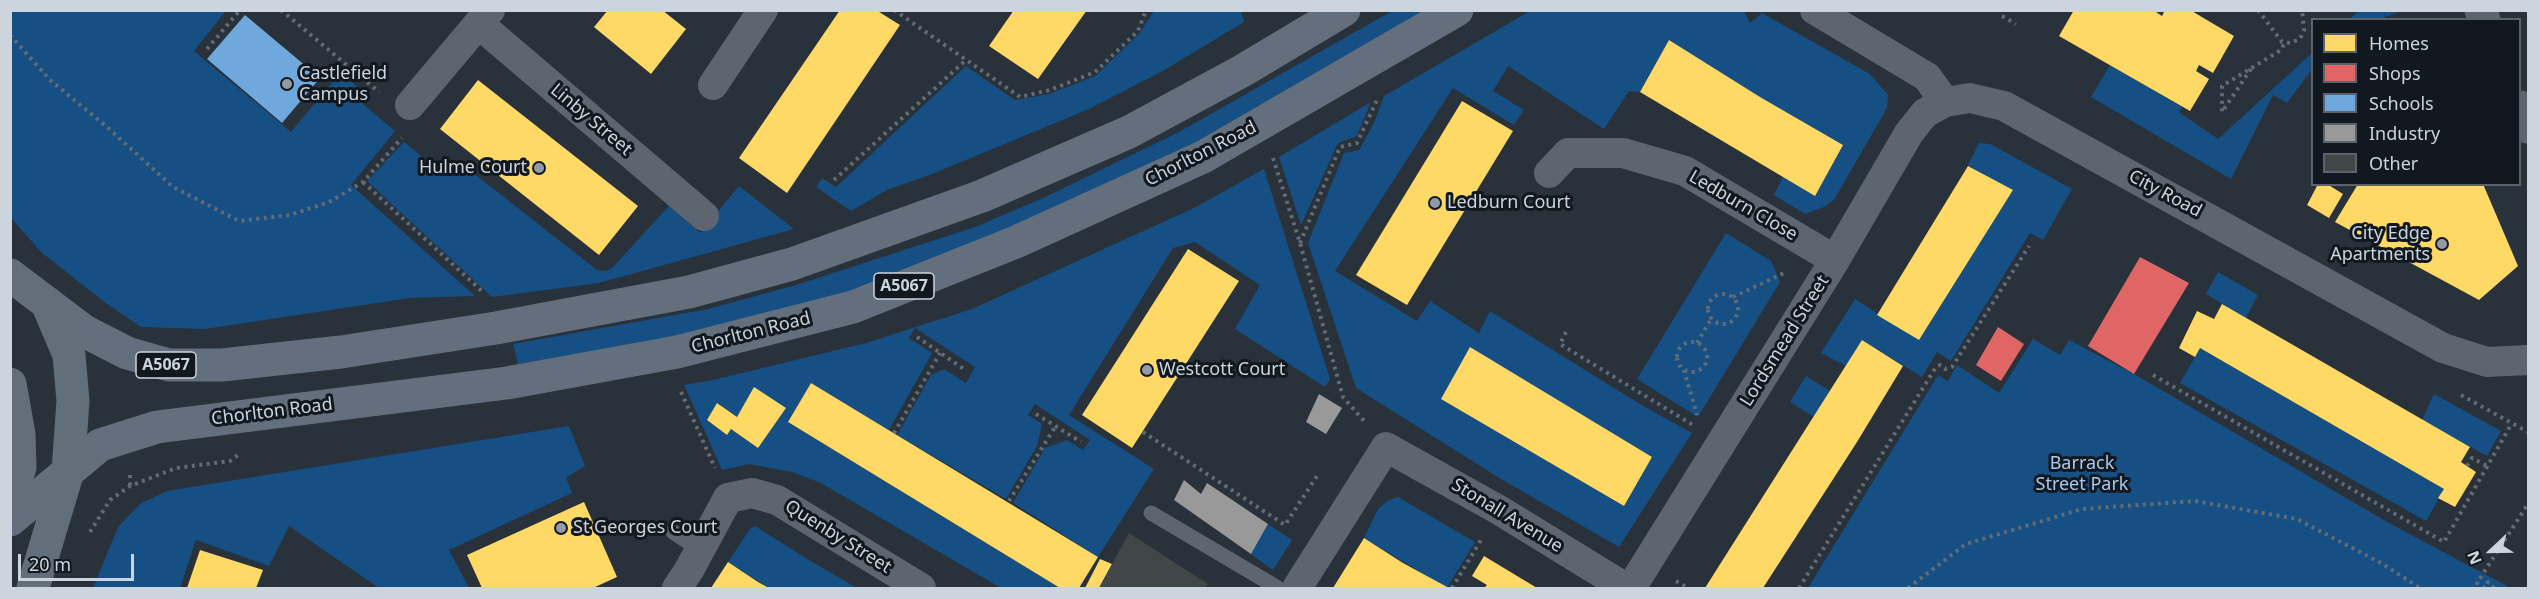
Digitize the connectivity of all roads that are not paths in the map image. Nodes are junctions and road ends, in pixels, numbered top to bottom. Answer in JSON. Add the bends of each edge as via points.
{"nodes":[{"id":1,"x":1344,"y":10,"type":"edge"},
{"id":2,"x":1457,"y":10,"type":"edge"},
{"id":3,"x":1815,"y":10,"type":"edge"},
{"id":4,"x":758,"y":12,"type":"edge"},
{"id":5,"x":484,"y":17,"type":"edge"},
{"id":6,"x":712,"y":86,"type":"dead end"},
{"id":7,"x":1945,"y":102,"type":"junction"},
{"id":8,"x":2521,"y":109,"type":"edge"},
{"id":9,"x":408,"y":120,"type":"road end"},
{"id":10,"x":2529,"y":127,"type":"edge"},
{"id":11,"x":1548,"y":173,"type":"dead end"},
{"id":12,"x":704,"y":216,"type":"dead end"},
{"id":13,"x":1835,"y":260,"type":"junction"},
{"id":14,"x":10,"y":274,"type":"edge"},
{"id":15,"x":47,"y":303,"type":"junction"},
{"id":16,"x":2529,"y":360,"type":"edge"},
{"id":17,"x":10,"y":384,"type":"edge"},
{"id":18,"x":68,"y":471,"type":"junction"},
{"id":19,"x":10,"y":499,"type":"edge"},
{"id":20,"x":1151,"y":513,"type":"dead end"},
{"id":21,"x":10,"y":520,"type":"edge"},
{"id":22,"x":673,"y":532,"type":"dead end"},
{"id":23,"x":700,"y":550,"type":"junction"},
{"id":24,"x":33,"y":588,"type":"edge"},
{"id":25,"x":676,"y":588,"type":"edge"},
{"id":26,"x":921,"y":588,"type":"edge"},
{"id":27,"x":1278,"y":588,"type":"edge"},
{"id":28,"x":1298,"y":588,"type":"edge"},
{"id":29,"x":1628,"y":588,"type":"edge"}],
"edges":[{"from":1,"to":15,"type":"main road","number":"A5067","via":[[1129,132],[982,196],[792,264],[689,292],[341,352],[222,365],[169,366],[127,353],[84,331]]},
{"from":2,"to":18,"type":"main road","name":"Chorlton Road","number":"A5067","via":[[1203,157],[1016,242],[853,307],[677,352],[519,381],[157,427],[100,445]]},
{"from":3,"to":7,"type":"street","via":[[1927,77]]},
{"from":4,"to":6,"type":"street"},
{"from":5,"to":9,"type":"street","name":"Linby Street"},
{"from":5,"to":12,"type":"street","name":"Linby Street"},
{"from":7,"to":13,"type":"street","name":"Lordsmead Street","via":[[1925,113],[1909,133]]},
{"from":7,"to":16,"type":"street","name":"City Road","via":[[1970,98],[2004,106],[2443,348],[2487,362]]},
{"from":8,"to":10,"type":"street"},
{"from":11,"to":13,"type":"street","name":"Ledburn Close","via":[[1568,153],[1623,153],[1685,171]]},
{"from":13,"to":29,"type":"street","name":"Lordsmead Street"},
{"from":14,"to":15,"type":"highway"},
{"from":15,"to":18,"type":"highway","via":[[69,355],[74,401]]},
{"from":17,"to":19,"type":"highway","via":[[20,445],[20,467]]},
{"from":18,"to":21,"type":"main road","name":"Chorlton Road","number":"A5067"},
{"from":18,"to":24,"type":"highway"},
{"from":20,"to":27,"type":"lane"},
{"from":22,"to":23,"type":"lane"},
{"from":23,"to":25,"type":"street"},
{"from":23,"to":26,"type":"street","name":"Quenby Street","via":[[740,496],[777,500]]},
{"from":28,"to":29,"type":"street","name":"Stonall Avenue","via":[[1386,447]]}]}
